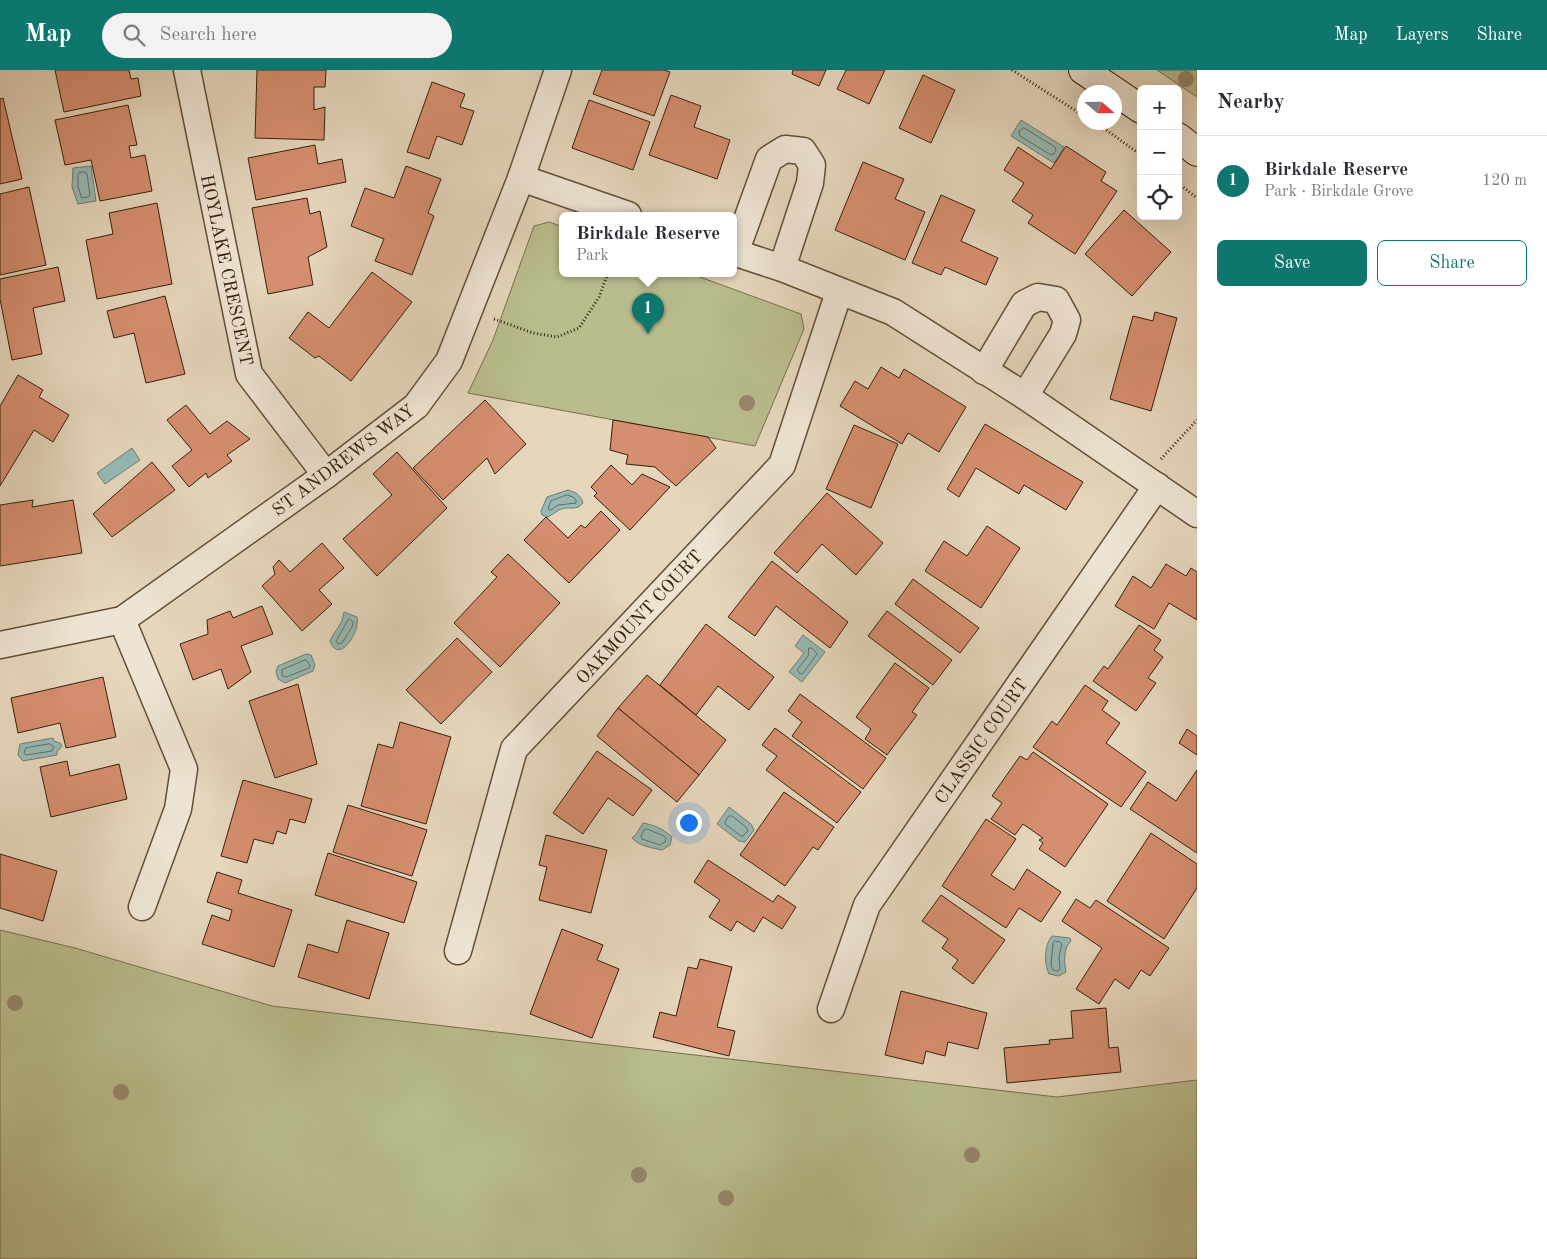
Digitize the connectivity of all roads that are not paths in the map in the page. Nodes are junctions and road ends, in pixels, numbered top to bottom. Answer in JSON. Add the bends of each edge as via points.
{"nodes":[{"id":1,"x":187,"y":70,"type":"edge"},
{"id":2,"x":558,"y":70,"type":"edge"},
{"id":3,"x":1084,"y":70,"type":"edge"},
{"id":4,"x":1137,"y":105,"type":"edge"},
{"id":5,"x":1182,"y":140,"type":"edge"},
{"id":6,"x":1197,"y":152,"type":"edge"},
{"id":7,"x":521,"y":178,"type":"junction"},
{"id":8,"x":619,"y":212,"type":"edge"},
{"id":9,"x":737,"y":244,"type":"edge"},
{"id":10,"x":737,"y":253,"type":"edge"},
{"id":11,"x":782,"y":268,"type":"junction"},
{"id":12,"x":839,"y":292,"type":"junction"},
{"id":13,"x":984,"y":371,"type":"junction"},
{"id":14,"x":1025,"y":396,"type":"junction"},
{"id":15,"x":326,"y":475,"type":"junction"},
{"id":16,"x":1157,"y":486,"type":"junction"},
{"id":17,"x":1197,"y":514,"type":"edge"},
{"id":18,"x":122,"y":620,"type":"junction"},
{"id":19,"x":0,"y":645,"type":"edge"},
{"id":20,"x":142,"y":906,"type":"dead end"},
{"id":21,"x":458,"y":951,"type":"dead end"},
{"id":22,"x":831,"y":1009,"type":"dead end"}],
"edges":[{"from":1,"to":15,"type":"street","name":"HOYLAKE CRESCENT","via":[[248,374]]},
{"from":2,"to":7,"type":"street","name":"ST ANDREWS WAY"},
{"from":3,"to":4,"type":"street"},
{"from":5,"to":6,"type":"street"},
{"from":7,"to":8,"type":"street"},
{"from":7,"to":15,"type":"street","name":"ST ANDREWS WAY","via":[[449,361],[416,406]]},
{"from":9,"to":11,"type":"street","via":[[769,159],[785,149],[803,151],[812,165],[810,183]]},
{"from":10,"to":11,"type":"street"},
{"from":11,"to":12,"type":"street"},
{"from":12,"to":13,"type":"street","via":[[893,312]]},
{"from":12,"to":21,"type":"street","name":"OAKMOUNT COURT","via":[[782,465],[514,749]]},
{"from":13,"to":14,"type":"street"},
{"from":13,"to":14,"type":"street","via":[[1024,304],[1038,297],[1056,300],[1067,320]]},
{"from":14,"to":16,"type":"street"},
{"from":15,"to":18,"type":"street","name":"ST ANDREWS WAY"},
{"from":16,"to":17,"type":"street"},
{"from":16,"to":22,"type":"street","name":"CLASSIC COURT","via":[[867,905]]},
{"from":18,"to":19,"type":"street","name":"ST ANDREWS WAY"},
{"from":18,"to":20,"type":"street","via":[[184,769],[178,809]]}]}
